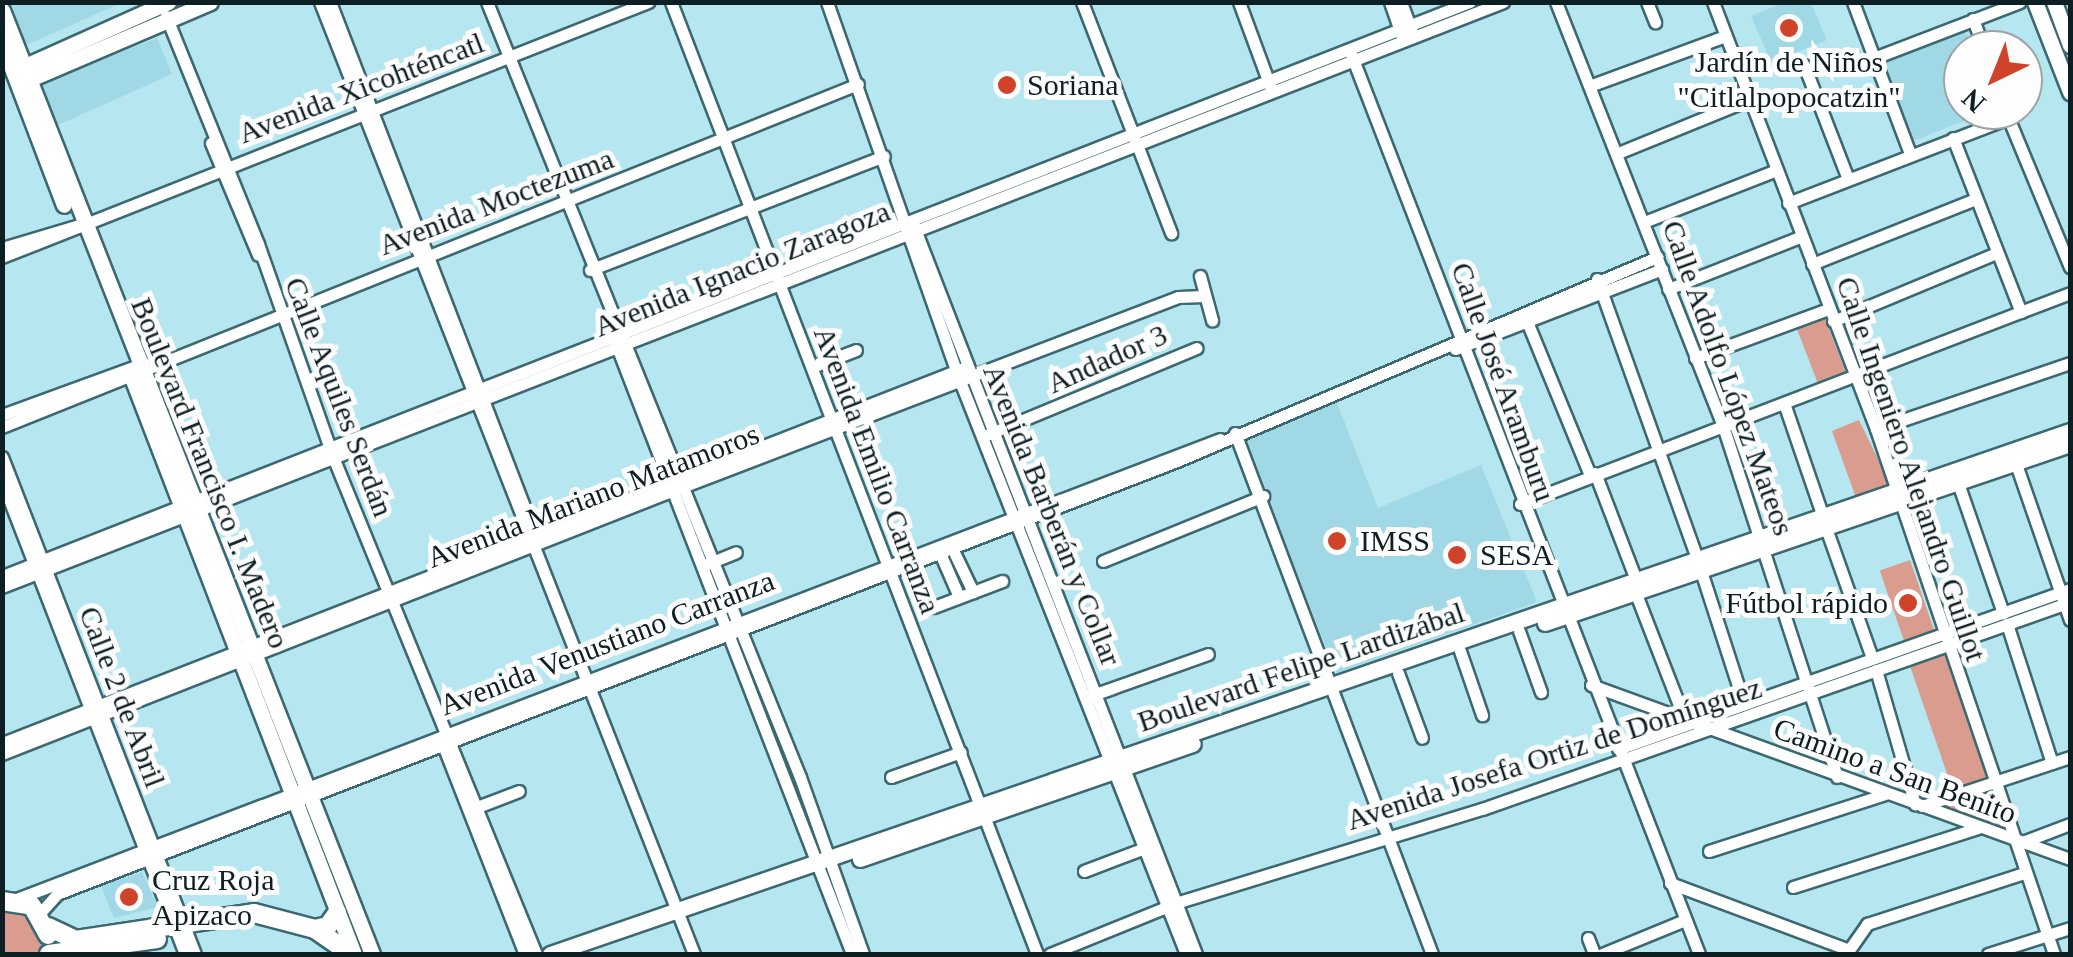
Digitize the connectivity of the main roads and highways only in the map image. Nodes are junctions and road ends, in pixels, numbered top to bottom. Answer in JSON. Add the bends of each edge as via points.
{"nodes":[{"id":1,"x":210,"y":2,"type":"edge"},
{"id":2,"x":2034,"y":2,"type":"edge"},
{"id":3,"x":164,"y":7,"type":"edge"},
{"id":4,"x":2,"y":10,"type":"edge"},
{"id":5,"x":2062,"y":13,"type":"edge"},
{"id":6,"x":2,"y":42,"type":"edge"},
{"id":7,"x":2070,"y":45,"type":"edge"},
{"id":8,"x":18,"y":75,"type":"edge"},
{"id":9,"x":2070,"y":92,"type":"edge"},
{"id":10,"x":2070,"y":435,"type":"edge"},
{"id":11,"x":1898,"y":498,"type":"junction"},
{"id":12,"x":1562,"y":612,"type":"junction"},
{"id":13,"x":1451,"y":651,"type":"junction"},
{"id":14,"x":1334,"y":690,"type":"junction"},
{"id":15,"x":301,"y":796,"type":"junction"},
{"id":16,"x":6,"y":897,"type":"edge"},
{"id":17,"x":337,"y":914,"type":"junction"},
{"id":18,"x":44,"y":920,"type":"junction"},
{"id":19,"x":179,"y":928,"type":"junction"},
{"id":20,"x":315,"y":929,"type":"junction"},
{"id":21,"x":603,"y":943,"type":"junction"},
{"id":22,"x":47,"y":954,"type":"edge"},
{"id":23,"x":333,"y":954,"type":"edge"},
{"id":24,"x":353,"y":954,"type":"edge"},
{"id":25,"x":372,"y":954,"type":"edge"},
{"id":26,"x":550,"y":954,"type":"edge"},
{"id":27,"x":582,"y":954,"type":"edge"}],
"edges":[{"from":1,"to":3,"type":"main road"},
{"from":2,"to":9,"type":"main road"},
{"from":3,"to":8,"type":"main road"},
{"from":4,"to":8,"type":"main road","name":"Boulevard Francisco I. Madero"},
{"from":5,"to":7,"type":"main road"},
{"from":6,"to":8,"type":"main road","name":"Boulevard Francisco I. Madero"},
{"from":8,"to":15,"type":"main road","name":"Boulevard Francisco I. Madero"},
{"from":10,"to":11,"type":"main road","name":"Boulevard Felipe Lardizábal"},
{"from":10,"to":11,"type":"main road","name":"Boulevard Felipe Lardizábal","via":[[2016,464]]},
{"from":11,"to":12,"type":"main road","name":"Boulevard Felipe Lardizábal"},
{"from":12,"to":13,"type":"main road","name":"Boulevard Felipe Lardizábal"},
{"from":12,"to":13,"type":"main road","name":"Boulevard Felipe Lardizábal"},
{"from":13,"to":14,"type":"main road","name":"Boulevard Felipe Lardizábal"},
{"from":13,"to":14,"type":"main road","name":"Boulevard Felipe Lardizábal"},
{"from":14,"to":21,"type":"main road","name":"Boulevard Felipe Lardizábal"},
{"from":15,"to":17,"type":"main road","name":"Boulevard Francisco I. Madero"},
{"from":15,"to":25,"type":"main road","name":"Boulevard Francisco I. Madero"},
{"from":16,"to":18,"type":"main road"},
{"from":17,"to":20,"type":"main road"},
{"from":17,"to":24,"type":"main road","name":"Boulevard Francisco I. Madero"},
{"from":18,"to":19,"type":"main road","via":[[76,940]]},
{"from":18,"to":22,"type":"main road"},
{"from":19,"to":20,"type":"main road","via":[[254,913]]},
{"from":19,"to":22,"type":"main road"},
{"from":19,"to":23,"type":"main road","via":[[267,926]]},
{"from":20,"to":24,"type":"main road"},
{"from":21,"to":26,"type":"main road","name":"Boulevard Felipe Lardizábal"},
{"from":21,"to":27,"type":"main road","name":"Boulevard Felipe Lardizábal"}]}
